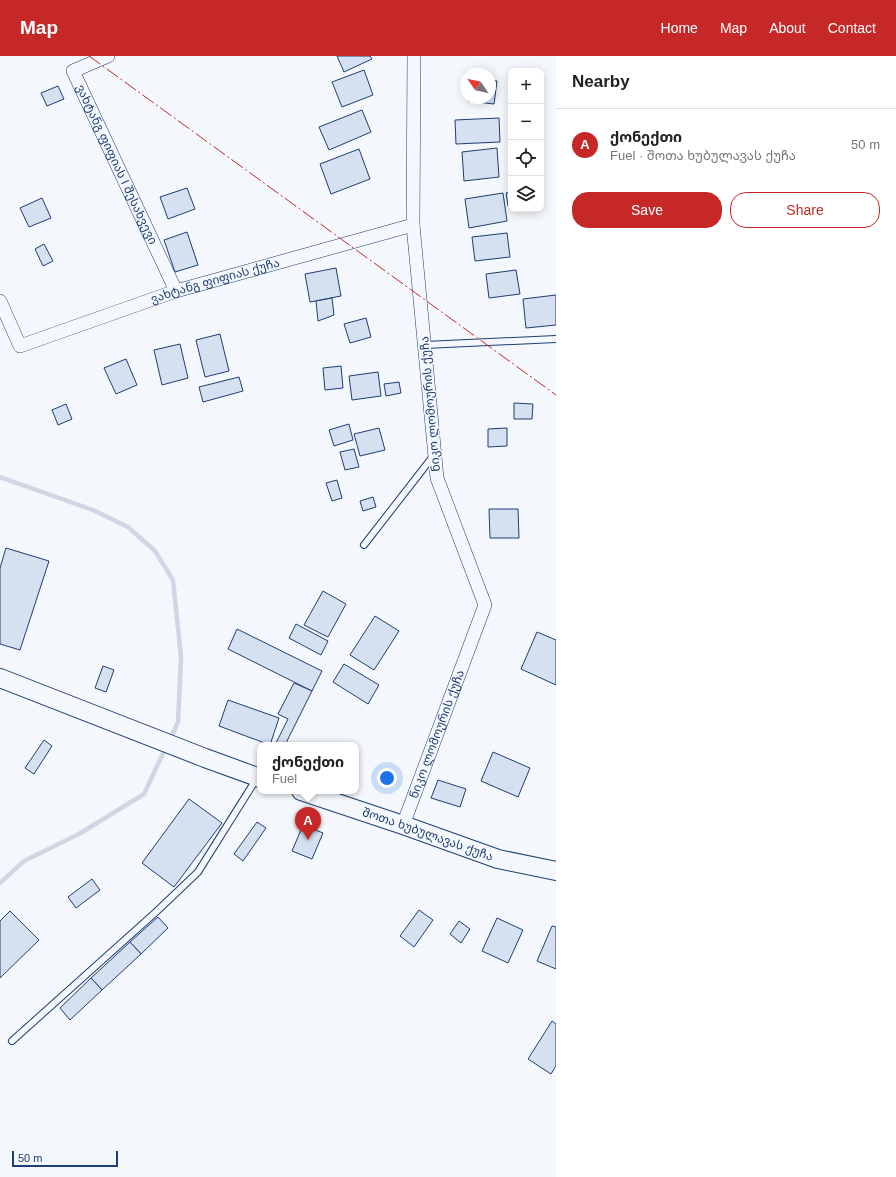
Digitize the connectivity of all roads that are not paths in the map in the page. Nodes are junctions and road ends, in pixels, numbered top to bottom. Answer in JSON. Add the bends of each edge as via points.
{"nodes":[{"id":1,"x":108,"y":56,"type":"edge"},
{"id":2,"x":414,"y":56,"type":"edge"},
{"id":3,"x":413,"y":225,"type":"junction"},
{"id":4,"x":176,"y":291,"type":"junction"},
{"id":5,"x":0,"y":301,"type":"edge"},
{"id":6,"x":556,"y":339,"type":"edge"},
{"id":7,"x":425,"y":345,"type":"junction"},
{"id":8,"x":435,"y":454,"type":"junction"},
{"id":9,"x":364,"y":545,"type":"dead end"},
{"id":10,"x":0,"y":678,"type":"edge"},
{"id":11,"x":257,"y":776,"type":"edge"},
{"id":12,"x":257,"y":780,"type":"edge"},
{"id":13,"x":309,"y":794,"type":"edge"},
{"id":14,"x":403,"y":825,"type":"junction"},
{"id":15,"x":556,"y":870,"type":"edge"},
{"id":16,"x":12,"y":1041,"type":"dead end"}],
"edges":[{"from":1,"to":4,"type":"street","name":"ვახტანგ ფიფიას I შესახვევი","via":[[73,71]]},
{"from":2,"to":3,"type":"street","name":"ნიკო ლომოურის ქუჩა"},
{"from":3,"to":4,"type":"street","name":"ვახტანგ ფიფიას ქუჩა"},
{"from":3,"to":7,"type":"street","name":"ნიკო ლომოურის ქუჩა"},
{"from":4,"to":5,"type":"street","name":"ვახტანგ ფიფიას ქუჩა","via":[[20,346]]},
{"from":6,"to":7,"type":"lane"},
{"from":7,"to":8,"type":"street","name":"ნიკო ლომოურის ქუჩა"},
{"from":8,"to":9,"type":"lane"},
{"from":8,"to":14,"type":"street","name":"ნიკო ლომოურის ქუჩა","via":[[437,478],[485,605]]},
{"from":10,"to":11,"type":"main road"},
{"from":12,"to":16,"type":"lane","via":[[198,872]]},
{"from":13,"to":14,"type":"main road","name":"შოთა ხუბულავას ქუჩა"},
{"from":14,"to":15,"type":"main road","name":"შოთა ხუბულავას ქუჩა","via":[[498,859]]}]}
